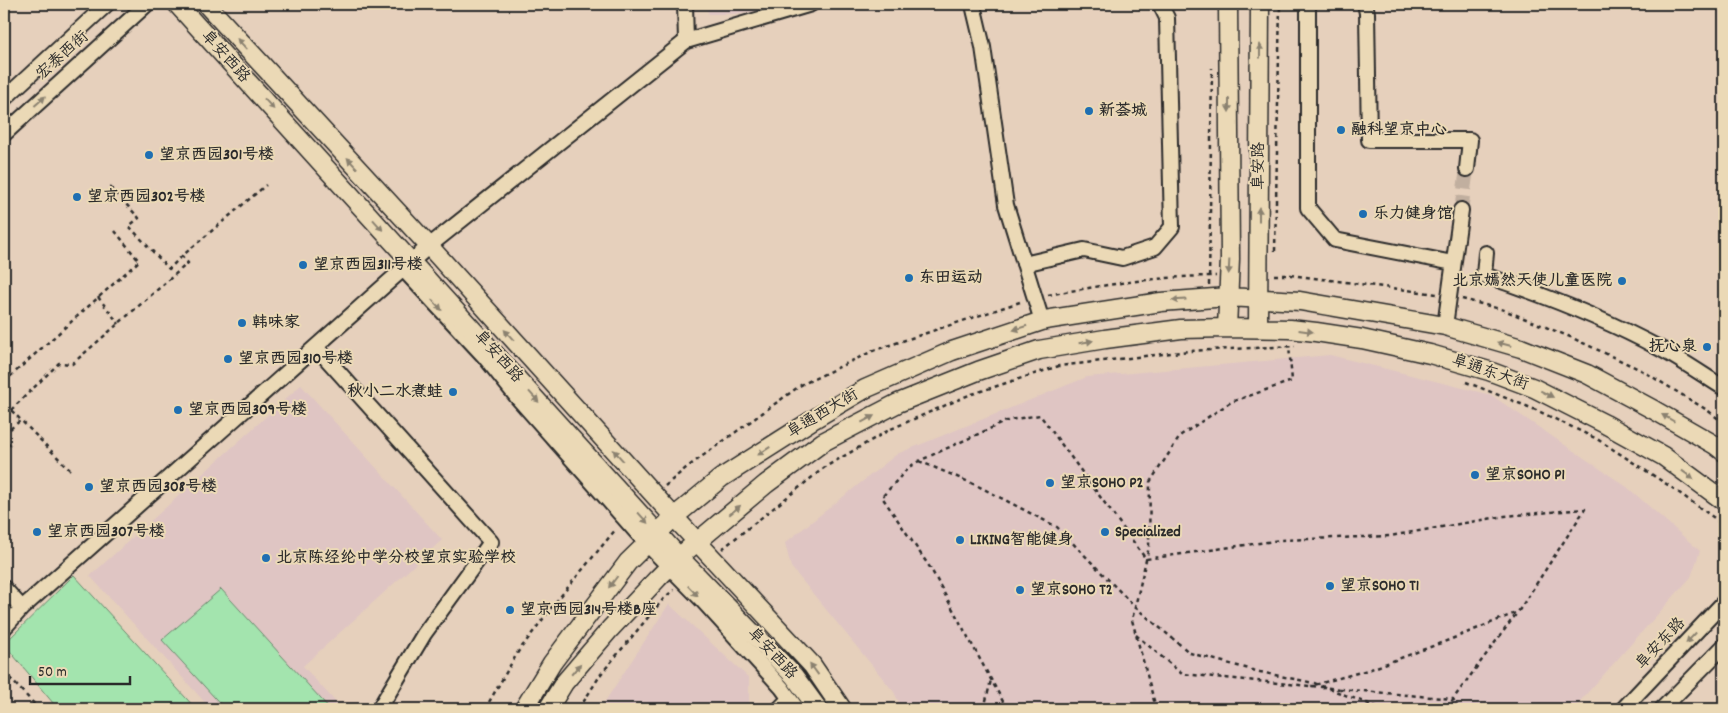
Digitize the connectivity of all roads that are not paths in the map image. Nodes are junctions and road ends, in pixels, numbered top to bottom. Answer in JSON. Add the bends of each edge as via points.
{"nodes":[{"id":1,"x":107,"y":4,"type":"edge"},
{"id":2,"x":147,"y":4,"type":"edge"},
{"id":3,"x":177,"y":4,"type":"edge"},
{"id":4,"x":206,"y":4,"type":"edge"},
{"id":5,"x":685,"y":4,"type":"edge"},
{"id":6,"x":811,"y":4,"type":"edge"},
{"id":7,"x":974,"y":4,"type":"edge"},
{"id":8,"x":1160,"y":4,"type":"edge"},
{"id":9,"x":1228,"y":4,"type":"edge"},
{"id":10,"x":1260,"y":4,"type":"edge"},
{"id":11,"x":1308,"y":4,"type":"edge"},
{"id":12,"x":1365,"y":4,"type":"edge"},
{"id":13,"x":686,"y":41,"type":"junction"},
{"id":14,"x":4,"y":100,"type":"edge"},
{"id":15,"x":4,"y":134,"type":"edge"},
{"id":16,"x":1467,"y":169,"type":"tunnel mouth"},
{"id":17,"x":1461,"y":210,"type":"tunnel mouth"},
{"id":18,"x":1230,"y":232,"type":"junction"},
{"id":19,"x":1259,"y":236,"type":"junction"},
{"id":20,"x":429,"y":246,"type":"junction"},
{"id":21,"x":1486,"y":253,"type":"dead end"},
{"id":22,"x":1453,"y":263,"type":"junction"},
{"id":23,"x":1024,"y":264,"type":"junction"},
{"id":24,"x":408,"y":266,"type":"junction"},
{"id":25,"x":1228,"y":297,"type":"junction"},
{"id":26,"x":1265,"y":298,"type":"junction"},
{"id":27,"x":1042,"y":321,"type":"junction"},
{"id":28,"x":1445,"y":326,"type":"junction"},
{"id":29,"x":1219,"y":328,"type":"junction"},
{"id":30,"x":1258,"y":328,"type":"junction"},
{"id":31,"x":316,"y":347,"type":"junction"},
{"id":32,"x":1724,"y":388,"type":"edge"},
{"id":33,"x":1724,"y":452,"type":"edge"},
{"id":34,"x":1724,"y":501,"type":"edge"},
{"id":35,"x":674,"y":517,"type":"junction"},
{"id":36,"x":652,"y":539,"type":"junction"},
{"id":37,"x":697,"y":542,"type":"junction"},
{"id":38,"x":674,"y":562,"type":"junction"},
{"id":39,"x":4,"y":588,"type":"edge"},
{"id":40,"x":1724,"y":602,"type":"edge"},
{"id":41,"x":22,"y":608,"type":"junction"},
{"id":42,"x":4,"y":628,"type":"edge"},
{"id":43,"x":1724,"y":646,"type":"edge"},
{"id":44,"x":793,"y":704,"type":"edge"},
{"id":45,"x":379,"y":709,"type":"edge"},
{"id":46,"x":524,"y":709,"type":"edge"},
{"id":47,"x":548,"y":709,"type":"edge"},
{"id":48,"x":779,"y":709,"type":"edge"},
{"id":49,"x":818,"y":709,"type":"edge"},
{"id":50,"x":842,"y":709,"type":"edge"},
{"id":51,"x":1623,"y":709,"type":"edge"},
{"id":52,"x":1662,"y":709,"type":"edge"}],
"edges":[{"from":1,"to":14,"type":"street","name":"宏泰西街"},
{"from":15,"to":2,"type":"street","name":"宏泰西街","one_way":true},
{"from":3,"to":24,"type":"main road","name":"阜安西路","one_way":true},
{"from":20,"to":4,"type":"main road","name":"阜安西路","one_way":true},
{"from":5,"to":13,"type":"street"},
{"from":6,"to":13,"type":"street"},
{"from":7,"to":23,"type":"street","via":[[1006,205]]},
{"from":8,"to":23,"type":"street","via":[[1167,18],[1172,227],[1155,247],[1122,258],[1084,250]]},
{"from":9,"to":18,"type":"main road","name":"阜安路","one_way":true},
{"from":19,"to":10,"type":"main road","name":"阜安路","one_way":true},
{"from":11,"to":22,"type":"street","via":[[1308,208],[1335,240]]},
{"from":12,"to":16,"type":"street","via":[[1368,140],[1470,140]]},
{"from":13,"to":20,"type":"street"},
{"from":17,"to":22,"type":"street"},
{"from":18,"to":19,"type":"main road","via":[[1242,243]]},
{"from":18,"to":25,"type":"main road","name":"阜安路","one_way":true},
{"from":19,"to":26,"type":"main road","name":"阜安路"},
{"from":20,"to":24,"type":"street"},
{"from":35,"to":20,"type":"main road","name":"阜安西路","one_way":true},
{"from":21,"to":32,"type":"street","via":[[1484,275],[1599,318],[1661,349]]},
{"from":22,"to":28,"type":"street"},
{"from":23,"to":27,"type":"street"},
{"from":24,"to":31,"type":"street"},
{"from":24,"to":36,"type":"main road","name":"阜安西路","one_way":true},
{"from":25,"to":26,"type":"main road","name":"阜通东大街"},
{"from":25,"to":27,"type":"main road","name":"阜通西大街","one_way":true,"via":[[1161,302]]},
{"from":25,"to":29,"type":"main road","name":"阜安路"},
{"from":26,"to":28,"type":"main road","name":"阜通东大街"},
{"from":26,"to":30,"type":"main road","name":"阜安路"},
{"from":27,"to":35,"type":"main road","name":"阜通西大街","one_way":true,"via":[[952,351],[865,389],[721,478]]},
{"from":33,"to":28,"type":"main road","name":"阜通东大街","one_way":true,"via":[[1586,374],[1521,348]]},
{"from":29,"to":30,"type":"main road","name":"阜通东大街"},
{"from":37,"to":29,"type":"main road","name":"阜通西大街","one_way":true,"via":[[822,442],[898,403],[1039,350],[1115,337]]},
{"from":30,"to":34,"type":"main road","name":"阜通东大街","one_way":true,"via":[[1362,339],[1498,374],[1534,388],[1663,456]]},
{"from":31,"to":41,"type":"street"},
{"from":31,"to":45,"type":"street","via":[[491,542],[424,634]]},
{"from":35,"to":36,"type":"main road","name":"阜通西大街"},
{"from":35,"to":37,"type":"main road","name":"阜安西路"},
{"from":36,"to":38,"type":"main road","name":"阜安西路"},
{"from":36,"to":46,"type":"main road","name":"阜通西大街","one_way":true,"via":[[628,562],[552,663]]},
{"from":37,"to":38,"type":"main road","name":"阜通西大街"},
{"from":50,"to":37,"type":"main road","name":"阜安西路","one_way":true,"via":[[812,665]]},
{"from":38,"to":44,"type":"street","one_way":true,"via":[[684,581]]},
{"from":47,"to":38,"type":"main road","name":"阜通西大街","one_way":true,"via":[[564,683],[610,629]]},
{"from":38,"to":49,"type":"main road","name":"阜安西路","via":[[794,676]]},
{"from":39,"to":41,"type":"street"},
{"from":40,"to":51,"type":"street","name":"阜安东路","one_way":true},
{"from":41,"to":42,"type":"street"},
{"from":43,"to":52,"type":"street"},
{"from":44,"to":48,"type":"street"}]}
